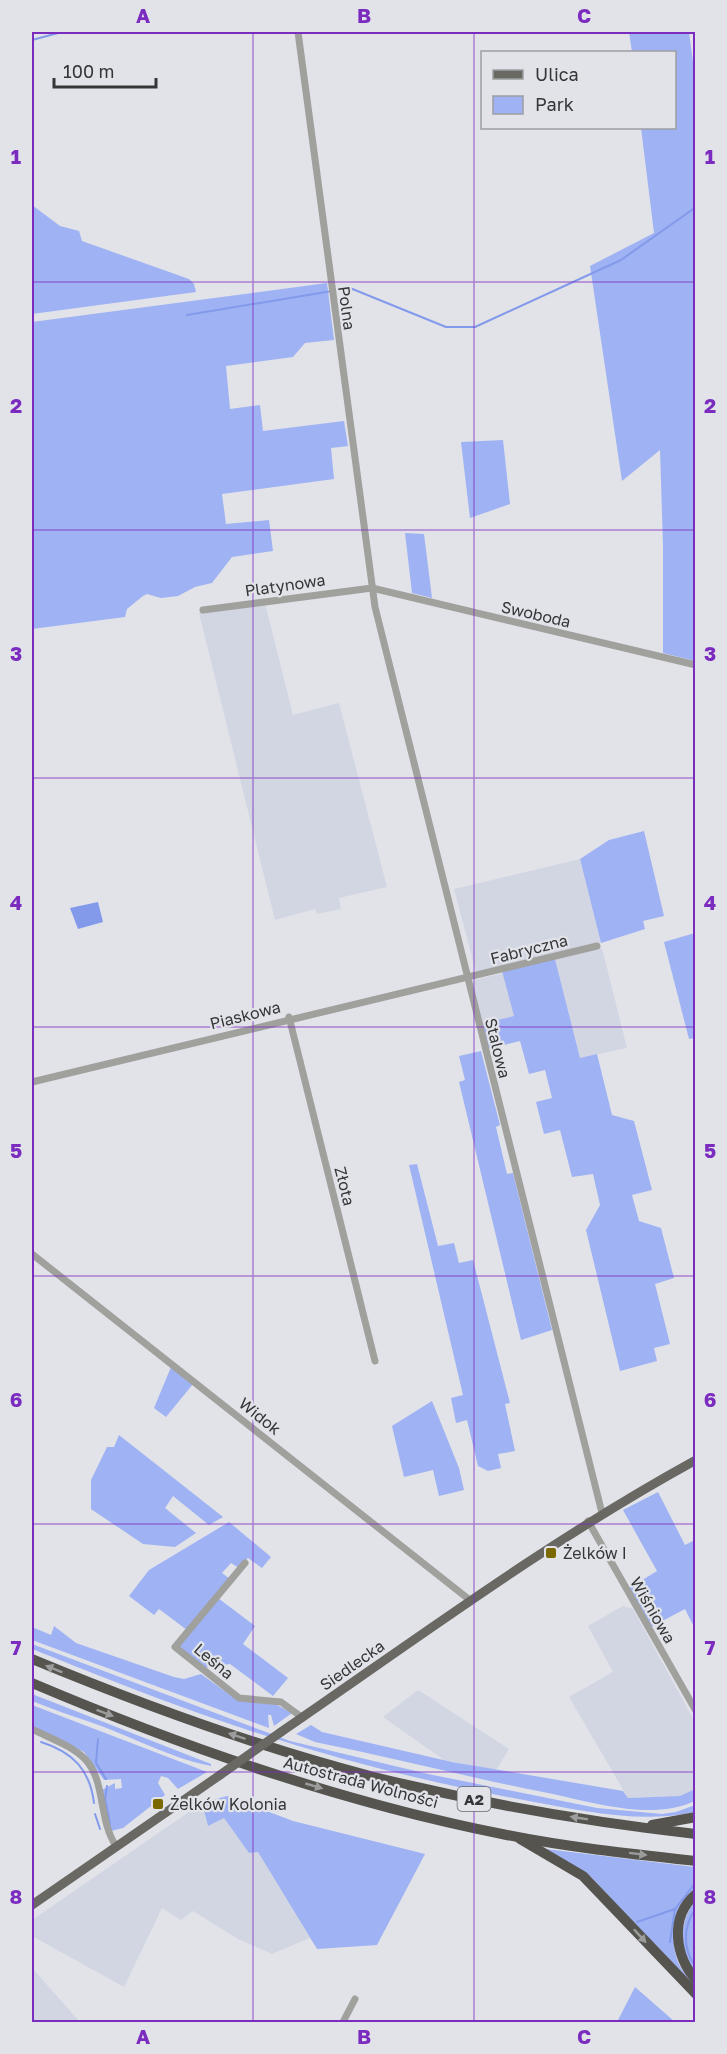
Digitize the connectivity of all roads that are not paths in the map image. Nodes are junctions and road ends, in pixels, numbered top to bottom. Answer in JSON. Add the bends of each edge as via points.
{"nodes":[{"id":1,"x":298,"y":32,"type":"edge"},
{"id":2,"x":372,"y":588,"type":"junction"},
{"id":3,"x":203,"y":610,"type":"dead end"},
{"id":4,"x":696,"y":665,"type":"edge"},
{"id":5,"x":597,"y":946,"type":"dead end"},
{"id":6,"x":466,"y":978,"type":"junction"},
{"id":7,"x":289,"y":1017,"type":"junction"},
{"id":8,"x":32,"y":1082,"type":"edge"},
{"id":9,"x":32,"y":1254,"type":"edge"},
{"id":10,"x":375,"y":1361,"type":"dead end"},
{"id":11,"x":696,"y":1460,"type":"edge"},
{"id":12,"x":602,"y":1513,"type":"junction"},
{"id":13,"x":588,"y":1521,"type":"junction"},
{"id":14,"x":245,"y":1563,"type":"dead end"},
{"id":15,"x":471,"y":1601,"type":"junction"},
{"id":16,"x":32,"y":1659,"type":"edge"},
{"id":17,"x":32,"y":1683,"type":"edge"},
{"id":18,"x":696,"y":1712,"type":"edge"},
{"id":19,"x":303,"y":1718,"type":"junction"},
{"id":20,"x":32,"y":1729,"type":"edge"},
{"id":21,"x":696,"y":1817,"type":"edge"},
{"id":22,"x":637,"y":1827,"type":"junction"},
{"id":23,"x":696,"y":1834,"type":"edge"},
{"id":24,"x":518,"y":1837,"type":"junction"},
{"id":25,"x":116,"y":1846,"type":"junction"},
{"id":26,"x":696,"y":1861,"type":"edge"},
{"id":27,"x":696,"y":1894,"type":"edge"},
{"id":28,"x":32,"y":1905,"type":"edge"},
{"id":29,"x":696,"y":1980,"type":"edge"},
{"id":30,"x":696,"y":1994,"type":"edge"},
{"id":31,"x":355,"y":1999,"type":"dead end"},
{"id":32,"x":342,"y":2022,"type":"edge"}],
"edges":[{"from":1,"to":2,"type":"street","name":"Polna"},
{"from":2,"to":3,"type":"street","name":"Platynowa"},
{"from":2,"to":4,"type":"street","name":"Swoboda"},
{"from":2,"to":6,"type":"street","name":"Stalowa"},
{"from":5,"to":6,"type":"street","name":"Fabryczna"},
{"from":6,"to":7,"type":"street","name":"Piaskowa"},
{"from":6,"to":12,"type":"street","name":"Stalowa"},
{"from":7,"to":8,"type":"street","name":"Piaskowa"},
{"from":7,"to":10,"type":"street","name":"Złota"},
{"from":9,"to":15,"type":"street","name":"Widok"},
{"from":11,"to":12,"type":"main road","name":"Siedlecka"},
{"from":12,"to":13,"type":"main road","name":"Siedlecka"},
{"from":13,"to":15,"type":"main road","name":"Siedlecka"},
{"from":13,"to":18,"type":"street","name":"Wiśniowa"},
{"from":14,"to":19,"type":"street","name":"Leśna","via":[[176,1647],[239,1698],[281,1702]]},
{"from":15,"to":19,"type":"main road","name":"Siedlecka"},
{"from":22,"to":16,"type":"highway","name":"Autostrada Wolności","number":"A2","one_way":true,"via":[[484,1802],[373,1777],[205,1725]]},
{"from":17,"to":24,"type":"highway","name":"Autostrada Wolności","number":"A2","one_way":true,"via":[[149,1731],[286,1778]]},
{"from":19,"to":25,"type":"main road","name":"Siedlecka","bridge":true},
{"from":20,"to":25,"type":"street","via":[[78,1752],[92,1768],[107,1831]]},
{"from":21,"to":22,"type":"highway"},
{"from":22,"to":23,"type":"highway","name":"Autostrada Wolności","number":"A2"},
{"from":24,"to":26,"type":"highway","name":"Autostrada Wolności","number":"A2","one_way":true},
{"from":24,"to":30,"type":"highway","one_way":true,"via":[[590,1882]]},
{"from":25,"to":28,"type":"main road","name":"Siedlecka"},
{"from":27,"to":29,"type":"highway","via":[[686,1905],[677,1932],[682,1959]]},
{"from":31,"to":32,"type":"street"}]}
